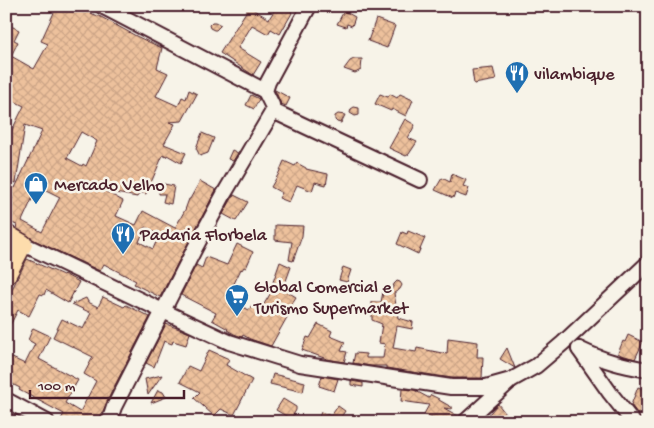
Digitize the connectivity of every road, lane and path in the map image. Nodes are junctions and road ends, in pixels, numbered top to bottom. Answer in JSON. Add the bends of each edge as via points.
{"nodes":[{"id":1,"x":102,"y":6,"type":"edge"},
{"id":2,"x":309,"y":6,"type":"edge"},
{"id":3,"x":265,"y":91,"type":"junction"},
{"id":4,"x":273,"y":111,"type":"junction"},
{"id":5,"x":420,"y":180,"type":"dead end"},
{"id":6,"x":6,"y":234,"type":"edge"},
{"id":7,"x":23,"y":244,"type":"junction"},
{"id":8,"x":648,"y":263,"type":"edge"},
{"id":9,"x":6,"y":276,"type":"edge"},
{"id":10,"x":162,"y":311,"type":"junction"},
{"id":11,"x":563,"y":343,"type":"junction"},
{"id":12,"x":578,"y":349,"type":"junction"},
{"id":13,"x":648,"y":370,"type":"edge"},
{"id":14,"x":511,"y":380,"type":"junction"},
{"id":15,"x":6,"y":400,"type":"edge"},
{"id":16,"x":47,"y":422,"type":"edge"},
{"id":17,"x":109,"y":422,"type":"edge"},
{"id":18,"x":465,"y":422,"type":"edge"},
{"id":19,"x":633,"y":422,"type":"edge"}],
"edges":[{"from":1,"to":3,"type":"street"},
{"from":2,"to":3,"type":"street"},
{"from":3,"to":4,"type":"street"},
{"from":4,"to":5,"type":"street"},
{"from":4,"to":10,"type":"street"},
{"from":6,"to":7,"type":"main road"},
{"from":7,"to":9,"type":"main road"},
{"from":7,"to":10,"type":"street"},
{"from":8,"to":11,"type":"street"},
{"from":10,"to":14,"type":"street","via":[[229,342],[300,364],[451,387],[486,387]]},
{"from":10,"to":17,"type":"street"},
{"from":11,"to":12,"type":"street"},
{"from":11,"to":14,"type":"street","via":[[536,366]]},
{"from":12,"to":13,"type":"street","via":[[619,364]]},
{"from":12,"to":19,"type":"street"},
{"from":14,"to":18,"type":"street"},
{"from":15,"to":16,"type":"street"}]}
